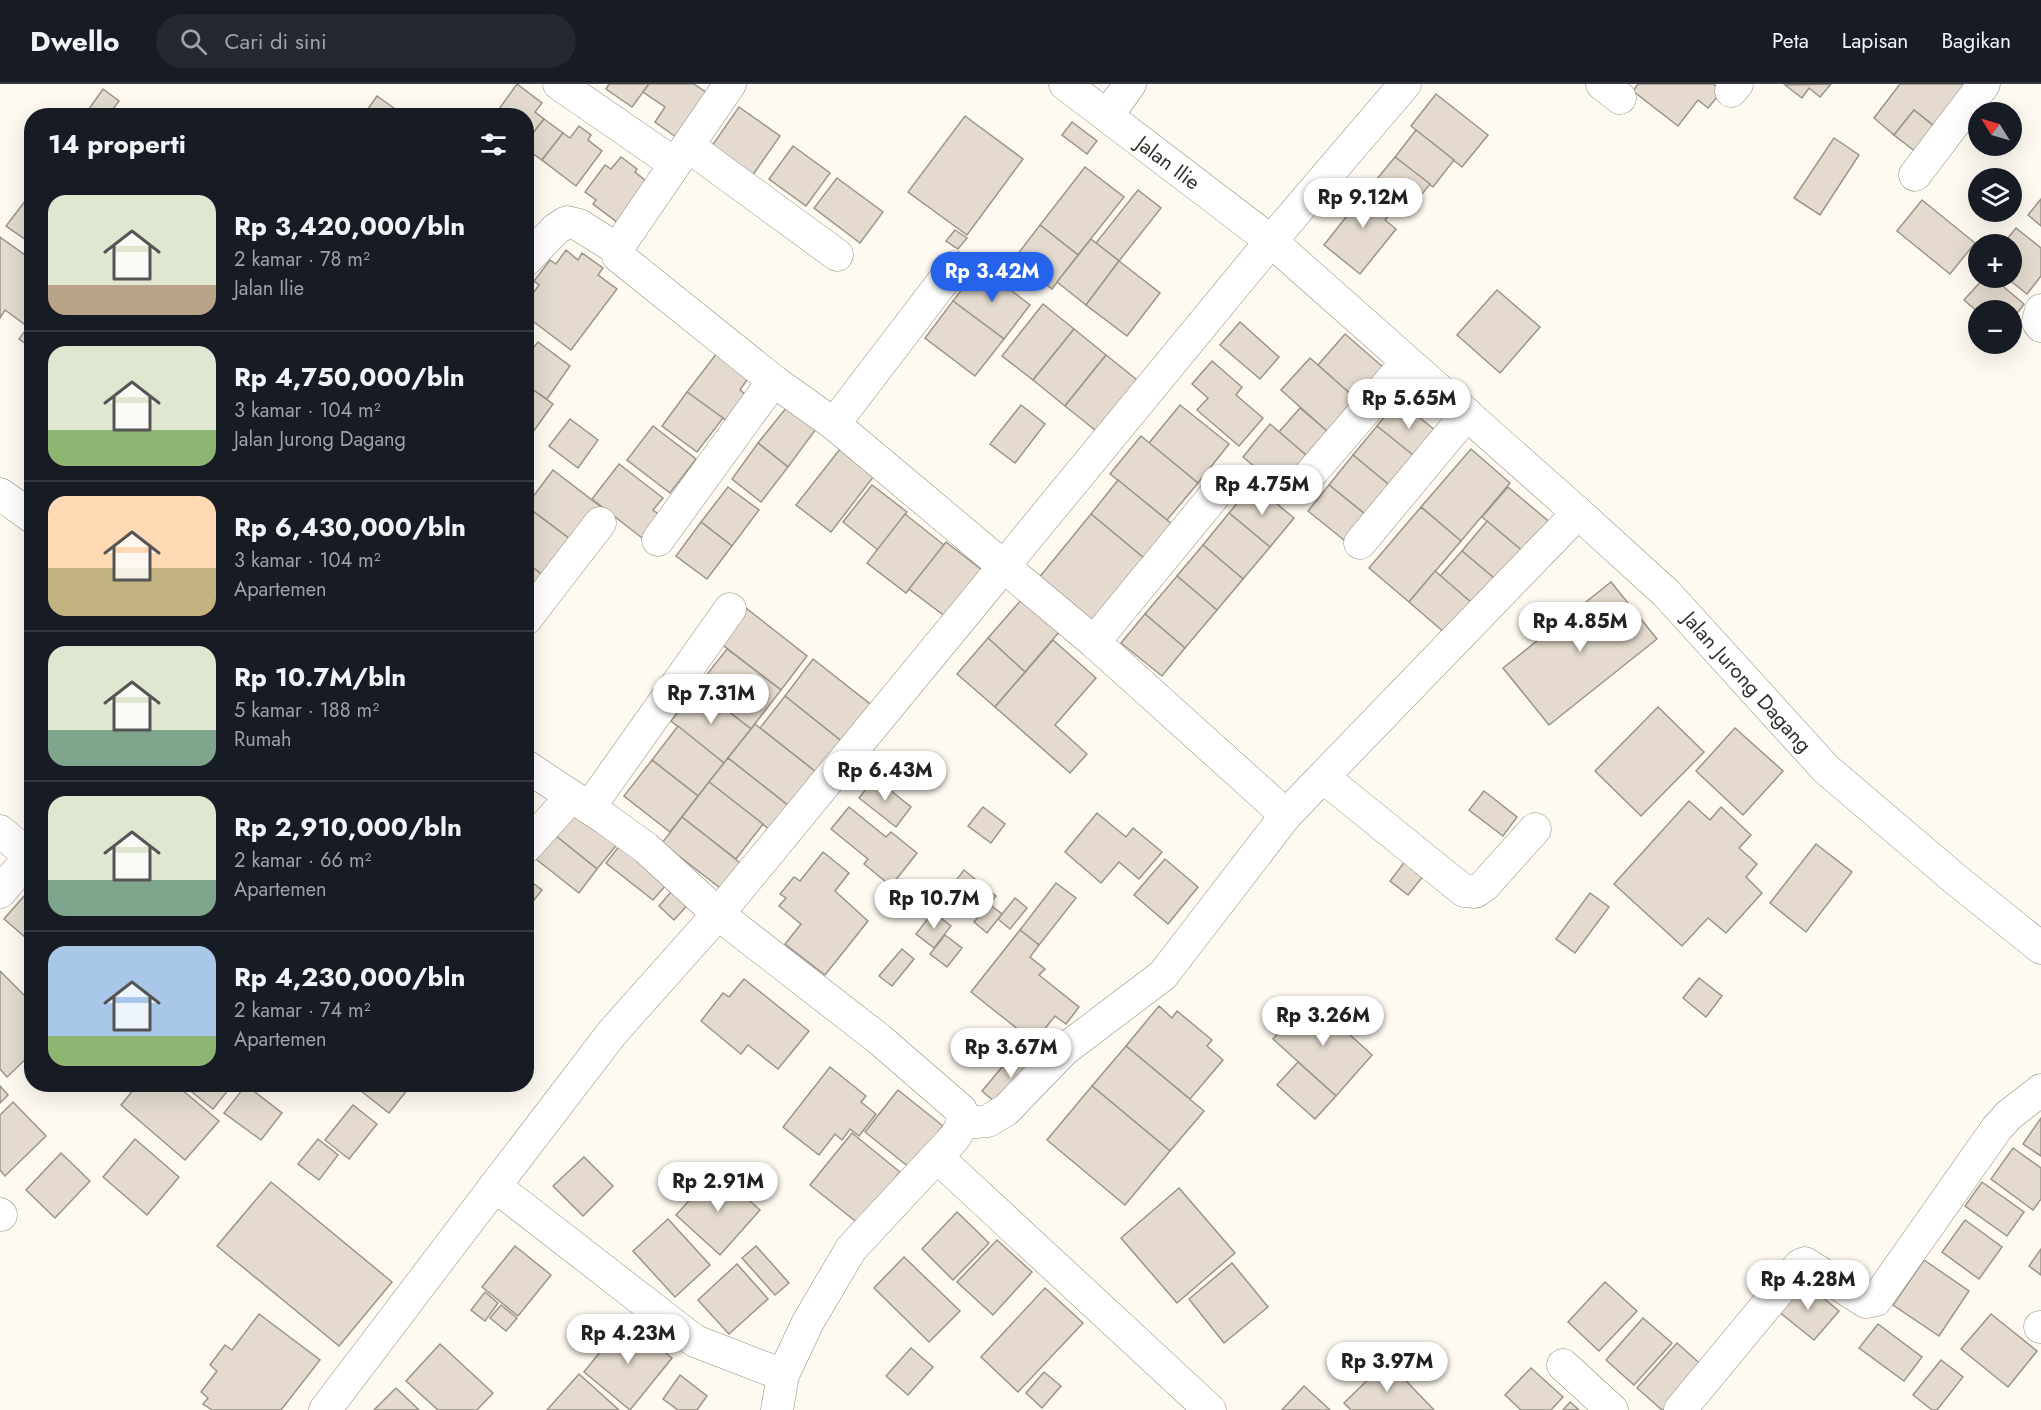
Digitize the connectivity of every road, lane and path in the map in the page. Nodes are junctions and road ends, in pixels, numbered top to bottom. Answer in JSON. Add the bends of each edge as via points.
{"nodes":[{"id":1,"x":559,"y":84,"type":"edge"},
{"id":2,"x":730,"y":84,"type":"edge"},
{"id":3,"x":1065,"y":84,"type":"edge"},
{"id":4,"x":1130,"y":84,"type":"edge"},
{"id":5,"x":1405,"y":84,"type":"edge"},
{"id":6,"x":1984,"y":84,"type":"edge"},
{"id":7,"x":1107,"y":116,"type":"junction"},
{"id":8,"x":681,"y":155,"type":"junction"},
{"id":9,"x":1914,"y":175,"type":"dead end"},
{"id":10,"x":1271,"y":241,"type":"junction"},
{"id":11,"x":617,"y":249,"type":"junction"},
{"id":12,"x":534,"y":252,"type":"edge"},
{"id":13,"x":837,"y":255,"type":"dead end"},
{"id":14,"x":954,"y":267,"type":"dead end"},
{"id":15,"x":2041,"y":310,"type":"edge"},
{"id":16,"x":2041,"y":326,"type":"edge"},
{"id":17,"x":1407,"y":362,"type":"junction"},
{"id":18,"x":775,"y":382,"type":"junction"},
{"id":19,"x":1467,"y":414,"type":"junction"},
{"id":20,"x":834,"y":424,"type":"junction"},
{"id":21,"x":1222,"y":486,"type":"dead end"},
{"id":22,"x":1301,"y":486,"type":"dead end"},
{"id":23,"x":0,"y":494,"type":"edge"},
{"id":24,"x":24,"y":511,"type":"edge"},
{"id":25,"x":1578,"y":513,"type":"junction"},
{"id":26,"x":600,"y":523,"type":"dead end"},
{"id":27,"x":658,"y":540,"type":"dead end"},
{"id":28,"x":1360,"y":543,"type":"dead end"},
{"id":29,"x":1006,"y":566,"type":"junction"},
{"id":30,"x":534,"y":609,"type":"edge"},
{"id":31,"x":730,"y":609,"type":"dead end"},
{"id":32,"x":1094,"y":642,"type":"junction"},
{"id":33,"x":534,"y":771,"type":"edge"},
{"id":34,"x":1323,"y":777,"type":"junction"},
{"id":35,"x":580,"y":802,"type":"junction"},
{"id":36,"x":1286,"y":815,"type":"junction"},
{"id":37,"x":1535,"y":828,"type":"dead end"},
{"id":38,"x":0,"y":831,"type":"edge"},
{"id":39,"x":534,"y":840,"type":"edge"},
{"id":40,"x":24,"y":852,"type":"edge"},
{"id":41,"x":24,"y":865,"type":"edge"},
{"id":42,"x":0,"y":892,"type":"edge"},
{"id":43,"x":718,"y":914,"type":"junction"},
{"id":44,"x":2041,"y":948,"type":"edge"},
{"id":45,"x":2041,"y":1090,"type":"edge"},
{"id":46,"x":963,"y":1123,"type":"junction"},
{"id":47,"x":937,"y":1157,"type":"junction"},
{"id":48,"x":495,"y":1185,"type":"junction"},
{"id":49,"x":1563,"y":1365,"type":"dead end"},
{"id":50,"x":783,"y":1375,"type":"junction"},
{"id":51,"x":325,"y":1410,"type":"edge"},
{"id":52,"x":777,"y":1410,"type":"edge"},
{"id":53,"x":1210,"y":1410,"type":"edge"},
{"id":54,"x":1612,"y":1410,"type":"edge"},
{"id":55,"x":1680,"y":1410,"type":"edge"}],
"edges":[{"from":1,"to":8,"type":"street"},
{"from":2,"to":8,"type":"street"},
{"from":3,"to":7,"type":"street","name":"Jalan Ilie"},
{"from":4,"to":7,"type":"street"},
{"from":5,"to":10,"type":"street"},
{"from":6,"to":9,"type":"street"},
{"from":7,"to":10,"type":"street","name":"Jalan Ilie"},
{"from":8,"to":11,"type":"street"},
{"from":8,"to":13,"type":"street"},
{"from":10,"to":17,"type":"street","name":"Jalan Jurong Dagang"},
{"from":10,"to":29,"type":"street"},
{"from":11,"to":12,"type":"street","via":[[579,225],[567,222]]},
{"from":11,"to":18,"type":"street","via":[[623,260]]},
{"from":14,"to":20,"type":"street"},
{"from":15,"to":16,"type":"street"},
{"from":17,"to":19,"type":"street","name":"Jalan Jurong Dagang"},
{"from":17,"to":22,"type":"street"},
{"from":18,"to":20,"type":"street"},
{"from":18,"to":27,"type":"street"},
{"from":19,"to":25,"type":"street","name":"Jalan Jurong Dagang"},
{"from":19,"to":28,"type":"street"},
{"from":20,"to":29,"type":"street"},
{"from":21,"to":32,"type":"street"},
{"from":23,"to":24,"type":"street"},
{"from":25,"to":34,"type":"street"},
{"from":25,"to":44,"type":"street","name":"Jalan Jurong Dagang","via":[[1666,592],[1826,769]]},
{"from":26,"to":30,"type":"street"},
{"from":29,"to":32,"type":"street"},
{"from":29,"to":43,"type":"street"},
{"from":31,"to":35,"type":"street"},
{"from":32,"to":36,"type":"street"},
{"from":33,"to":35,"type":"street"},
{"from":34,"to":36,"type":"street"},
{"from":34,"to":37,"type":"street","via":[[1464,891],[1475,892],[1484,886]]},
{"from":35,"to":39,"type":"street"},
{"from":35,"to":43,"type":"street","via":[[646,848]]},
{"from":36,"to":46,"type":"street","via":[[1163,975],[1064,1050],[1006,1110],[988,1121]]},
{"from":38,"to":40,"type":"street"},
{"from":41,"to":42,"type":"street"},
{"from":43,"to":46,"type":"street","via":[[879,1039],[961,1110]]},
{"from":43,"to":48,"type":"street","via":[[612,1033]]},
{"from":45,"to":55,"type":"street","via":[[1997,1128],[1876,1300],[1866,1302],[1805,1263],[1800,1265]]},
{"from":46,"to":47,"type":"street"},
{"from":47,"to":50,"type":"street","via":[[851,1249],[808,1322]]},
{"from":47,"to":53,"type":"street"},
{"from":48,"to":50,"type":"street","via":[[695,1341]]},
{"from":48,"to":51,"type":"street"},
{"from":49,"to":54,"type":"street"},
{"from":50,"to":52,"type":"street"}]}
